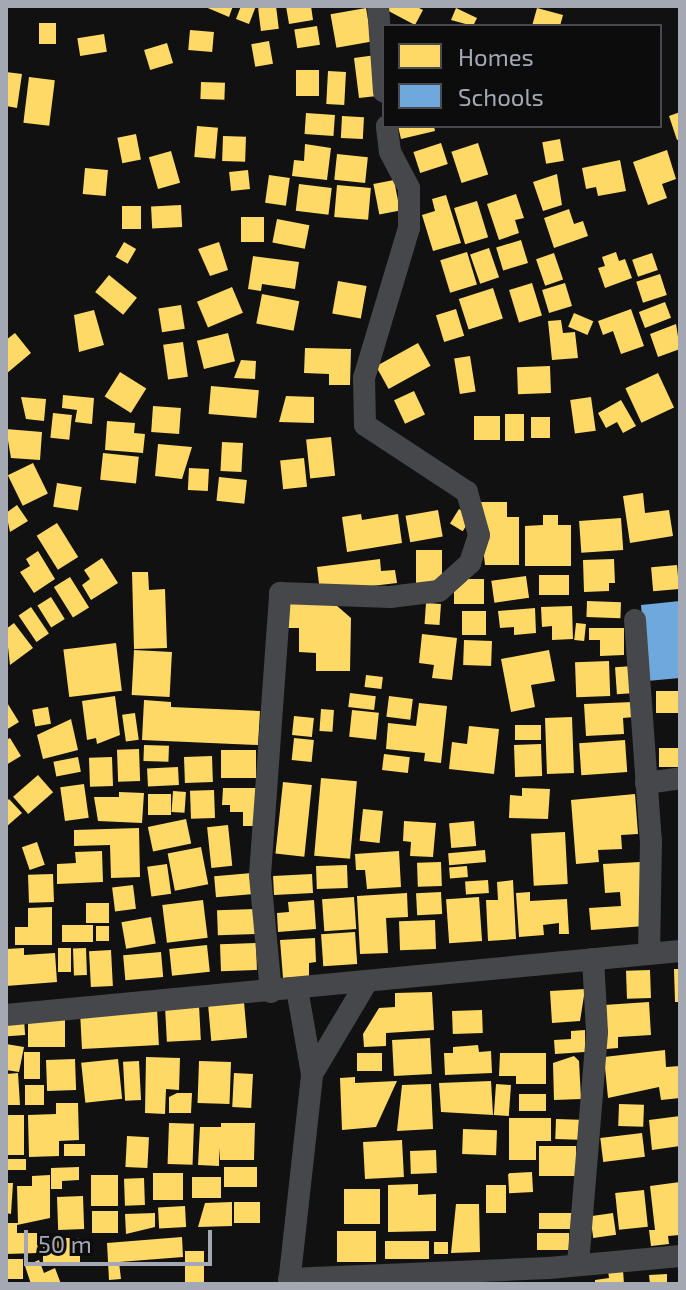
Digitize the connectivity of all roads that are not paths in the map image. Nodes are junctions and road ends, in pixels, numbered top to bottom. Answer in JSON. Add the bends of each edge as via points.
{"nodes":[{"id":1,"x":378,"y":6,"type":"edge"},
{"id":2,"x":382,"y":63,"type":"edge"},
{"id":3,"x":387,"y":128,"type":"edge"},
{"id":4,"x":635,"y":620,"type":"dead end"},
{"id":5,"x":680,"y":778,"type":"edge"},
{"id":6,"x":646,"y":783,"type":"junction"},
{"id":7,"x":680,"y":951,"type":"edge"},
{"id":8,"x":649,"y":954,"type":"junction"},
{"id":9,"x":593,"y":959,"type":"junction"},
{"id":10,"x":365,"y":985,"type":"junction"},
{"id":11,"x":297,"y":989,"type":"junction"},
{"id":12,"x":271,"y":992,"type":"junction"},
{"id":13,"x":6,"y":1015,"type":"edge"},
{"id":14,"x":312,"y":1074,"type":"junction"},
{"id":15,"x":680,"y":1256,"type":"edge"},
{"id":16,"x":578,"y":1264,"type":"junction"},
{"id":17,"x":549,"y":1276,"type":"edge"},
{"id":18,"x":459,"y":1278,"type":"edge"},
{"id":19,"x":289,"y":1281,"type":"edge"}],
"edges":[{"from":1,"to":2,"type":"street"},
{"from":3,"to":12,"type":"street","via":[[390,152],[409,188],[409,228],[364,378],[365,425],[395,449],[446,473],[467,492],[479,535],[470,563],[439,591],[390,597],[280,593],[260,875]]},
{"from":4,"to":6,"type":"street"},
{"from":5,"to":6,"type":"street"},
{"from":6,"to":8,"type":"street"},
{"from":7,"to":8,"type":"street"},
{"from":8,"to":9,"type":"street"},
{"from":9,"to":10,"type":"street"},
{"from":9,"to":16,"type":"street","via":[[597,1032]]},
{"from":10,"to":11,"type":"street"},
{"from":10,"to":14,"type":"street"},
{"from":11,"to":12,"type":"street"},
{"from":11,"to":14,"type":"street"},
{"from":12,"to":13,"type":"street"},
{"from":14,"to":19,"type":"street"},
{"from":15,"to":16,"type":"street"},
{"from":16,"to":17,"type":"street"},
{"from":17,"to":18,"type":"street"},
{"from":18,"to":19,"type":"street"}]}
